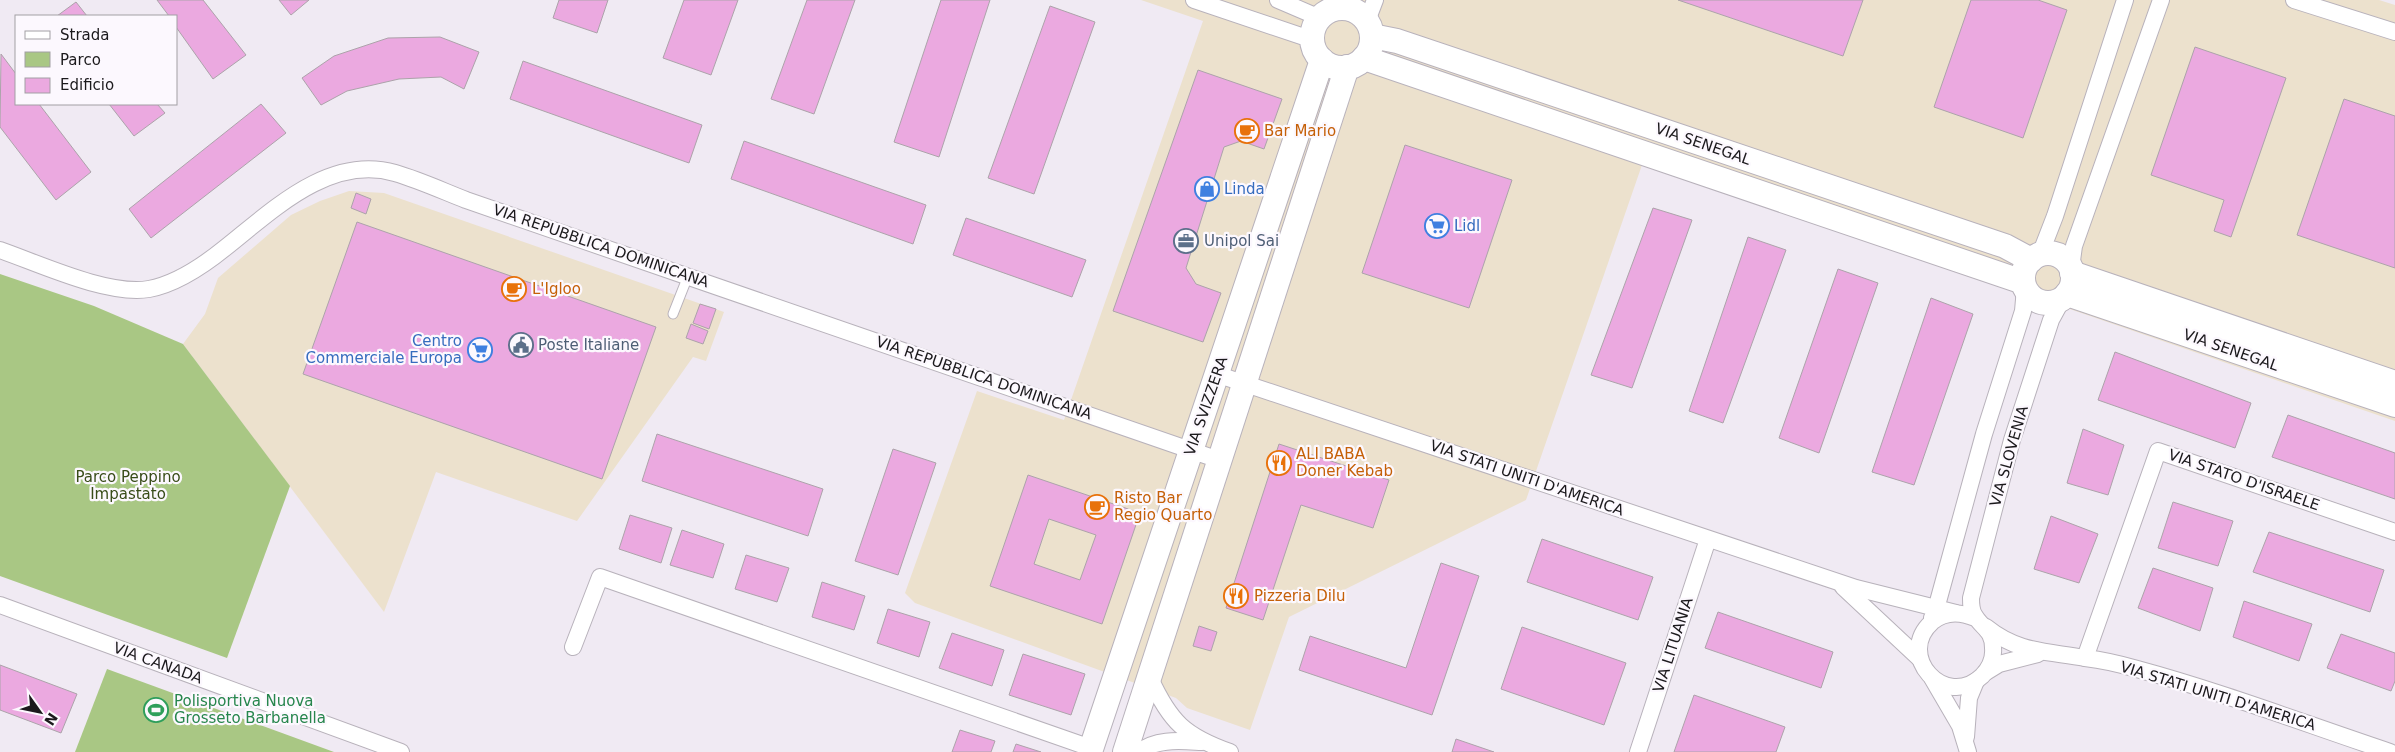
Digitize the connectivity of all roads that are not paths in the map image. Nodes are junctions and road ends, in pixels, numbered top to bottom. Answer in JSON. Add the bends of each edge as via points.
{"nodes":[{"id":1,"x":1194,"y":0,"type":"edge"},
{"id":2,"x":1278,"y":0,"type":"edge"},
{"id":3,"x":2125,"y":0,"type":"edge"},
{"id":4,"x":2161,"y":0,"type":"edge"},
{"id":5,"x":2294,"y":0,"type":"edge"},
{"id":6,"x":1329,"y":9,"type":"edge"},
{"id":7,"x":1371,"y":19,"type":"edge"},
{"id":8,"x":2395,"y":32,"type":"edge"},
{"id":9,"x":1317,"y":50,"type":"junction"},
{"id":10,"x":1356,"y":62,"type":"junction"},
{"id":11,"x":1295,"y":183,"type":"junction"},
{"id":12,"x":0,"y":250,"type":"edge"},
{"id":13,"x":2034,"y":257,"type":"junction"},
{"id":14,"x":688,"y":276,"type":"junction"},
{"id":15,"x":1262,"y":281,"type":"junction"},
{"id":16,"x":2068,"y":284,"type":"junction"},
{"id":17,"x":2024,"y":285,"type":"junction"},
{"id":18,"x":673,"y":314,"type":"dead end"},
{"id":19,"x":1216,"y":374,"type":"junction"},
{"id":20,"x":1245,"y":383,"type":"junction"},
{"id":21,"x":2395,"y":383,"type":"edge"},
{"id":22,"x":2395,"y":405,"type":"edge"},
{"id":23,"x":1191,"y":450,"type":"junction"},
{"id":24,"x":1219,"y":460,"type":"junction"},
{"id":25,"x":2395,"y":532,"type":"edge"},
{"id":26,"x":1708,"y":539,"type":"junction"},
{"id":27,"x":1837,"y":582,"type":"junction"},
{"id":28,"x":1933,"y":603,"type":"junction"},
{"id":29,"x":0,"y":605,"type":"edge"},
{"id":30,"x":1956,"y":613,"type":"junction"},
{"id":31,"x":1979,"y":621,"type":"junction"},
{"id":32,"x":1928,"y":626,"type":"junction"},
{"id":33,"x":573,"y":647,"type":"dead end"},
{"id":34,"x":2043,"y":653,"type":"junction"},
{"id":35,"x":2086,"y":658,"type":"junction"},
{"id":36,"x":1920,"y":659,"type":"junction"},
{"id":37,"x":1981,"y":677,"type":"junction"},
{"id":38,"x":1150,"y":678,"type":"junction"},
{"id":39,"x":1932,"y":678,"type":"junction"},
{"id":40,"x":1202,"y":742,"type":"junction"},
{"id":41,"x":1967,"y":749,"type":"edge"},
{"id":42,"x":1091,"y":750,"type":"edge"},
{"id":43,"x":401,"y":752,"type":"edge"},
{"id":44,"x":1125,"y":752,"type":"edge"},
{"id":45,"x":1139,"y":752,"type":"edge"},
{"id":46,"x":1230,"y":752,"type":"edge"},
{"id":47,"x":1638,"y":752,"type":"edge"},
{"id":48,"x":2390,"y":752,"type":"edge"}],
"edges":[{"from":1,"to":9,"type":"street"},
{"from":2,"to":6,"type":"street"},
{"from":3,"to":13,"type":"street","via":[[2055,216],[2044,247]]},
{"from":4,"to":16,"type":"street","name":"VIA SLOVENIA","via":[[2074,246]]},
{"from":5,"to":8,"type":"street"},
{"from":6,"to":7,"type":"main road","via":[[1352,10]]},
{"from":6,"to":9,"type":"main road","via":[[1313,32]]},
{"from":7,"to":10,"type":"main road","via":[[1369,52]]},
{"from":7,"to":13,"type":"main road","name":"VIA SENEGAL","via":[[1396,41]]},
{"from":9,"to":10,"type":"main road","via":[[1330,65]]},
{"from":9,"to":11,"type":"main road","name":"VIA SVIZZERA"},
{"from":10,"to":11,"type":"main road","name":"VIA SVIZZERA"},
{"from":10,"to":17,"type":"main road","name":"VIA SENEGAL"},
{"from":11,"to":15,"type":"main road","name":"VIA SVIZZERA"},
{"from":12,"to":14,"type":"street","name":"VIA REPUBBLICA DOMINICANA","via":[[91,282],[120,289],[148,289],[180,278],[216,256],[313,183],[340,174],[371,170],[394,172]]},
{"from":13,"to":16,"type":"main road","via":[[2053,254],[2066,261]]},
{"from":13,"to":17,"type":"main road","via":[[2024,270]]},
{"from":14,"to":18,"type":"lane"},
{"from":14,"to":23,"type":"street","name":"VIA REPUBBLICA DOMINICANA"},
{"from":15,"to":19,"type":"main road","name":"VIA SVIZZERA"},
{"from":15,"to":20,"type":"main road","name":"VIA SVIZZERA"},
{"from":16,"to":17,"type":"main road","via":[[2049,303],[2029,295]]},
{"from":16,"to":21,"type":"main road","name":"VIA SENEGAL"},
{"from":16,"to":22,"type":"main road","name":"VIA SENEGAL"},
{"from":16,"to":31,"type":"street","name":"VIA SLOVENIA","via":[[2051,320],[2012,440],[1971,598]]},
{"from":17,"to":28,"type":"street","name":"VIA SLOVENIA","via":[[2023,311]]},
{"from":19,"to":20,"type":"street","name":"VIA STATI UNITI D'AMERICA"},
{"from":19,"to":23,"type":"main road","name":"VIA SVIZZERA"},
{"from":20,"to":24,"type":"main road","name":"VIA SVIZZERA"},
{"from":20,"to":26,"type":"street","name":"VIA STATI UNITI D'AMERICA"},
{"from":23,"to":24,"type":"street","name":"VIA REPUBBLICA DOMINICANA"},
{"from":23,"to":42,"type":"main road","name":"VIA SVIZZERA"},
{"from":24,"to":38,"type":"main road","name":"VIA SVIZZERA"},
{"from":25,"to":35,"type":"street","name":"VIA STATO D'ISRAELE","via":[[2158,451]]},
{"from":26,"to":27,"type":"street","name":"VIA STATI UNITI D'AMERICA"},
{"from":26,"to":47,"type":"street","name":"VIA LITUANIA"},
{"from":27,"to":28,"type":"street","name":"VIA STATI UNITI D'AMERICA"},
{"from":27,"to":36,"type":"street","name":"VIA STATI UNITI D'AMERICA"},
{"from":28,"to":30,"type":"street","name":"VIA STATI UNITI D'AMERICA"},
{"from":28,"to":32,"type":"street","name":"VIA SLOVENIA"},
{"from":29,"to":43,"type":"street","name":"VIA CANADA"},
{"from":30,"to":31,"type":"street"},
{"from":30,"to":32,"type":"street","via":[[1936,618]]},
{"from":31,"to":34,"type":"street","name":"VIA STATI UNITI D'AMERICA","via":[[2001,638]]},
{"from":31,"to":37,"type":"street","via":[[1990,635],[1993,648],[1992,661]]},
{"from":32,"to":36,"type":"street","via":[[1919,647]]},
{"from":33,"to":42,"type":"street","via":[[600,577]]},
{"from":34,"to":35,"type":"street","name":"VIA STATI UNITI D'AMERICA"},
{"from":34,"to":37,"type":"street","name":"VIA STATI UNITI D'AMERICA","via":[[1999,664]]},
{"from":35,"to":48,"type":"street","name":"VIA STATI UNITI D'AMERICA","via":[[2137,669]]},
{"from":36,"to":39,"type":"street"},
{"from":37,"to":39,"type":"street","via":[[1964,686],[1953,687]]},
{"from":37,"to":41,"type":"street","via":[[1969,698]]},
{"from":38,"to":40,"type":"street","via":[[1171,717]]},
{"from":38,"to":44,"type":"main road","name":"VIA SVIZZERA"},
{"from":39,"to":41,"type":"street","via":[[1960,726]]},
{"from":40,"to":45,"type":"street","via":[[1169,741]]},
{"from":40,"to":46,"type":"street"}]}
